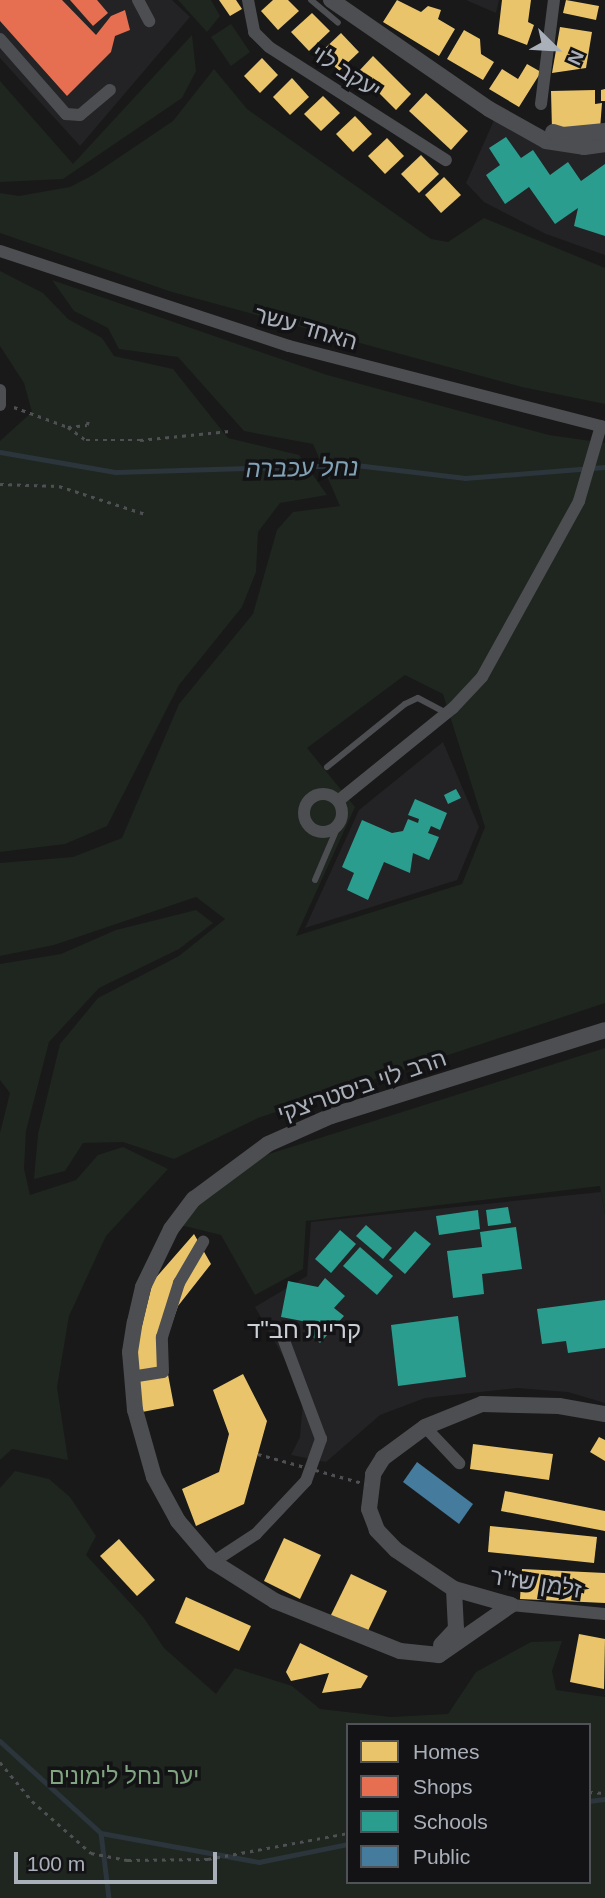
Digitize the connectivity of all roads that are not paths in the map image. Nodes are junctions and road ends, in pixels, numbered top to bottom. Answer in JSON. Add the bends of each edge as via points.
{"nodes":[{"id":1,"x":138,"y":0,"type":"edge"},
{"id":2,"x":248,"y":0,"type":"edge"},
{"id":3,"x":311,"y":0,"type":"edge"},
{"id":4,"x":331,"y":0,"type":"edge"},
{"id":5,"x":554,"y":0,"type":"edge"},
{"id":6,"x":149,"y":21,"type":"dead end"},
{"id":7,"x":338,"y":23,"type":"dead end"},
{"id":8,"x":0,"y":39,"type":"edge"},
{"id":9,"x":110,"y":90,"type":"dead end"},
{"id":10,"x":471,"y":94,"type":"junction"},
{"id":11,"x":541,"y":104,"type":"dead end"},
{"id":12,"x":605,"y":131,"type":"edge"},
{"id":13,"x":605,"y":144,"type":"edge"},
{"id":14,"x":446,"y":160,"type":"dead end"},
{"id":15,"x":0,"y":251,"type":"edge"},
{"id":16,"x":0,"y":390,"type":"edge"},
{"id":17,"x":0,"y":404,"type":"edge"},
{"id":18,"x":603,"y":427,"type":"edge"},
{"id":19,"x":446,"y":713,"type":"junction"},
{"id":20,"x":327,"y":767,"type":"dead end"},
{"id":21,"x":338,"y":801,"type":"junction"},
{"id":22,"x":341,"y":819,"type":"junction"},
{"id":23,"x":315,"y":880,"type":"dead end"},
{"id":24,"x":605,"y":1030,"type":"edge"},
{"id":25,"x":203,"y":1242,"type":"dead end"},
{"id":26,"x":282,"y":1335,"type":"dead end"},
{"id":27,"x":131,"y":1377,"type":"junction"},
{"id":28,"x":605,"y":1414,"type":"edge"},
{"id":29,"x":425,"y":1427,"type":"junction"},
{"id":30,"x":459,"y":1463,"type":"dead end"},
{"id":31,"x":213,"y":1562,"type":"junction"},
{"id":32,"x":454,"y":1589,"type":"junction"},
{"id":33,"x":511,"y":1605,"type":"junction"},
{"id":34,"x":605,"y":1614,"type":"edge"},
{"id":35,"x":427,"y":1654,"type":"junction"}],
"edges":[{"from":1,"to":6,"type":"street"},
{"from":2,"to":14,"type":"street","name":"יעקב לוי","via":[[254,32],[269,47]]},
{"from":3,"to":7,"type":"lane"},
{"from":4,"to":10,"type":"street"},
{"from":5,"to":11,"type":"street"},
{"from":8,"to":9,"type":"street","via":[[66,114],[80,115]]},
{"from":10,"to":12,"type":"street","via":[[563,135]]},
{"from":10,"to":13,"type":"street","via":[[489,110],[547,141],[584,147]]},
{"from":15,"to":18,"type":"street","name":"האחד עשר","via":[[289,346]]},
{"from":16,"to":17,"type":"street"},
{"from":18,"to":19,"type":"street","via":[[579,501],[495,658],[469,693]]},
{"from":19,"to":20,"type":"lane","via":[[418,698]]},
{"from":19,"to":21,"type":"street"},
{"from":21,"to":22,"type":"street"},
{"from":21,"to":22,"type":"street","via":[[327,794],[315,795],[305,804],[304,821],[313,830],[326,832]]},
{"from":22,"to":23,"type":"lane"},
{"from":24,"to":27,"type":"street","name":"הרב לוי ביסטריצקי","via":[[331,1116],[268,1144],[228,1171],[194,1199],[153,1260],[135,1322]]},
{"from":25,"to":27,"type":"street","via":[[179,1283],[162,1337],[163,1372]]},
{"from":26,"to":31,"type":"street","via":[[321,1439],[306,1481],[256,1534]]},
{"from":27,"to":31,"type":"street","name":"הרב לוי ביסטריצקי","via":[[140,1433],[154,1477],[178,1521]]},
{"from":28,"to":29,"type":"street","via":[[559,1406],[482,1404]]},
{"from":29,"to":30,"type":"street"},
{"from":29,"to":32,"type":"street","name":"זלמן שז\"ר","via":[[383,1458],[370,1485],[369,1509],[377,1530],[396,1549]]},
{"from":31,"to":35,"type":"street","name":"הרב לוי ביסטריצקי","via":[[275,1601],[374,1643]]},
{"from":32,"to":33,"type":"street","name":"זלמן שז\"ר"},
{"from":32,"to":35,"type":"street","via":[[456,1629],[451,1638]]},
{"from":33,"to":34,"type":"street","name":"זלמן שז\"ר"},
{"from":33,"to":35,"type":"street","via":[[439,1655]]}]}
